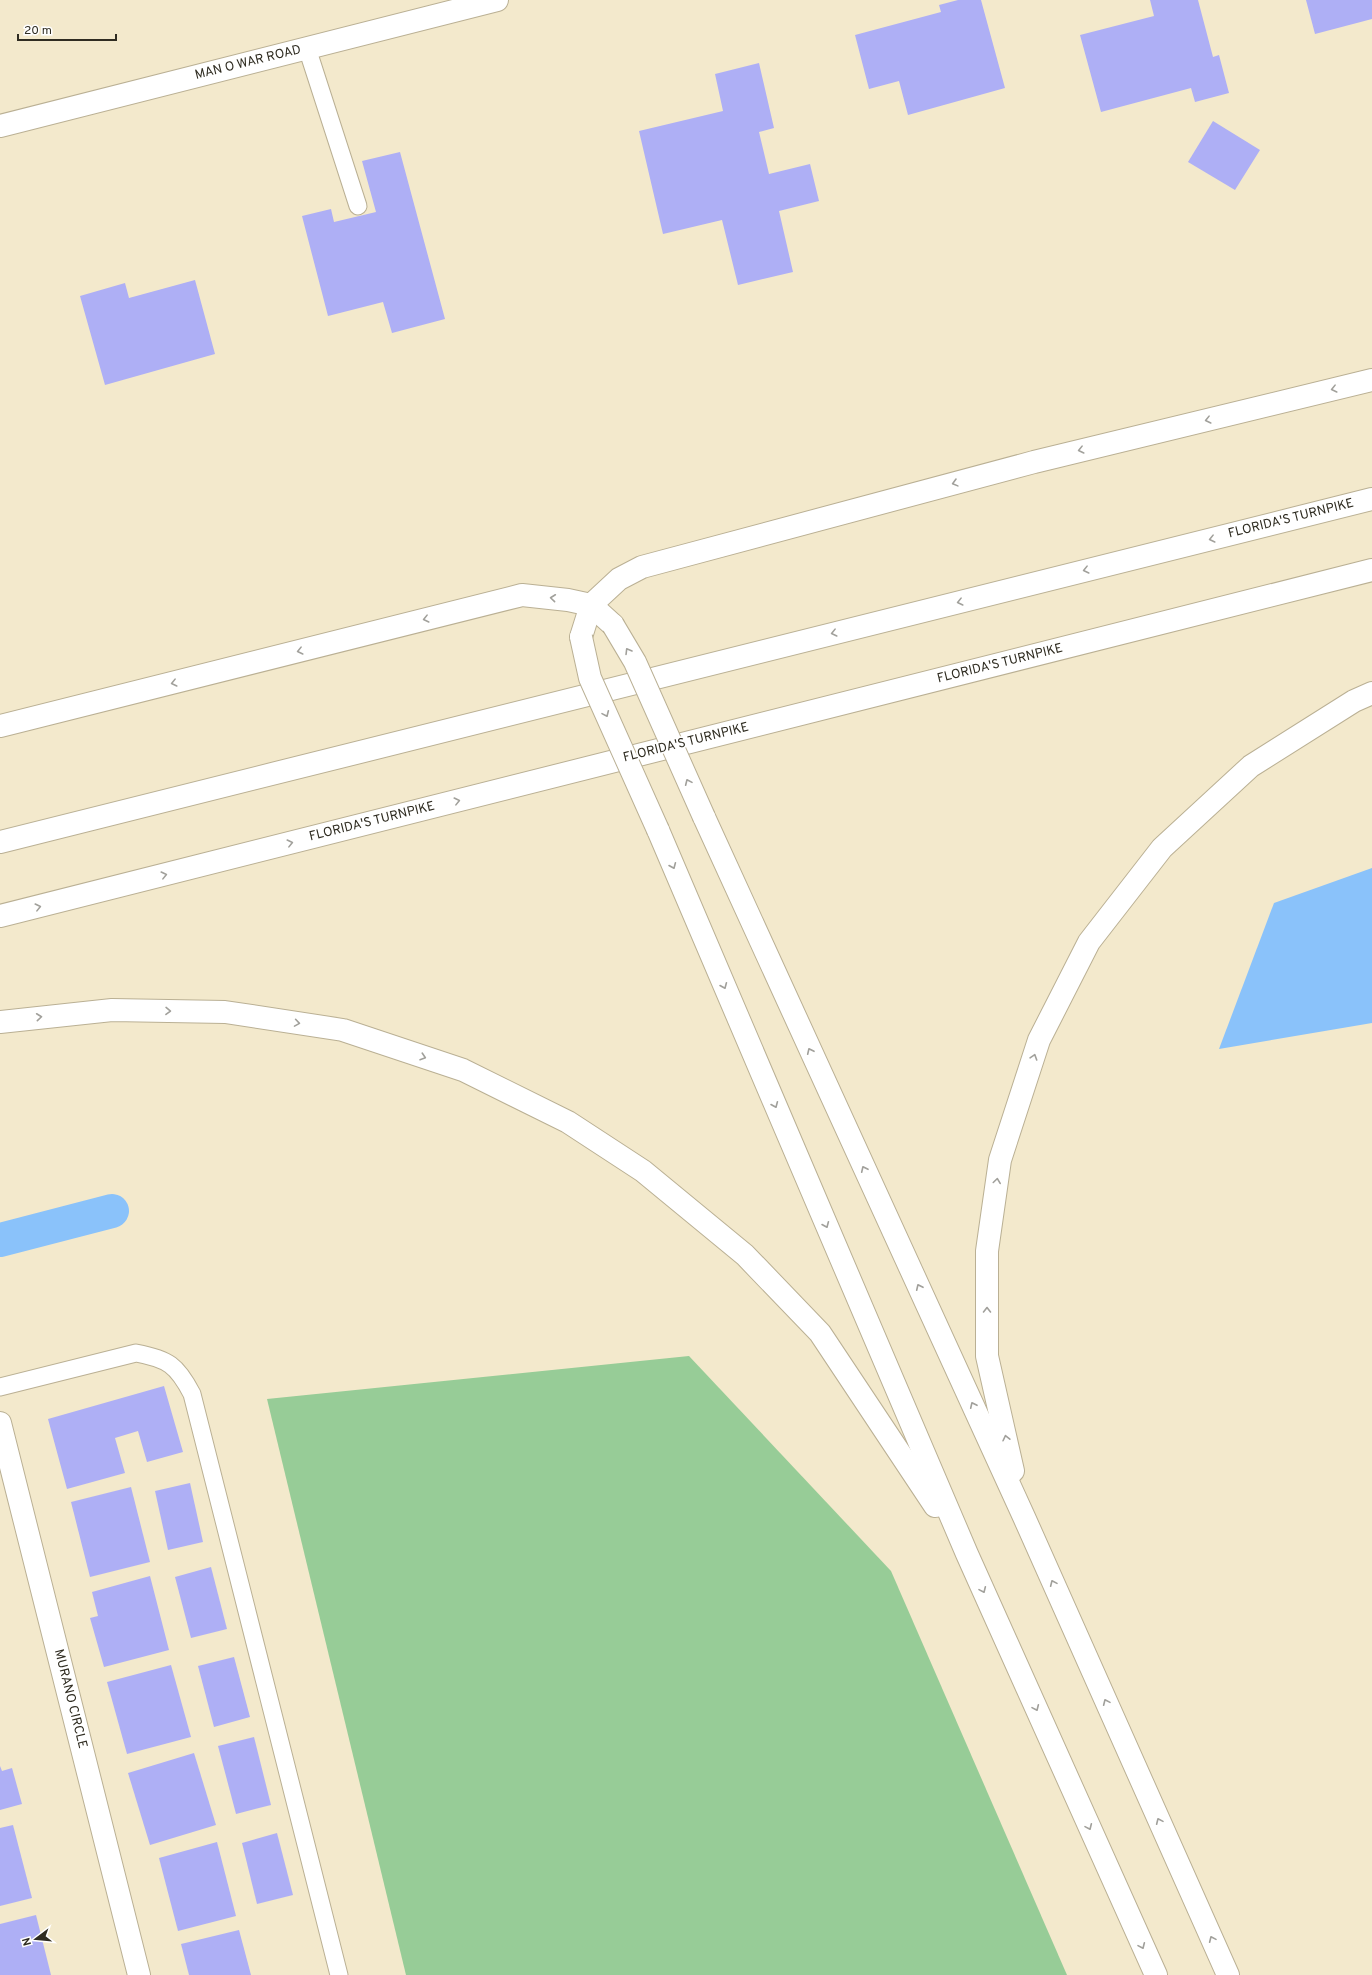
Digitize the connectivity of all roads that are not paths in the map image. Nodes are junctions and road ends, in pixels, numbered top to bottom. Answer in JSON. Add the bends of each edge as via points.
{"nodes":[{"id":1,"x":497,"y":0,"type":"edge"},
{"id":2,"x":307,"y":48,"type":"junction"},
{"id":3,"x":0,"y":126,"type":"edge"},
{"id":4,"x":358,"y":206,"type":"dead end"},
{"id":5,"x":1372,"y":380,"type":"edge"},
{"id":6,"x":1372,"y":499,"type":"edge"},
{"id":7,"x":1372,"y":570,"type":"edge"},
{"id":8,"x":591,"y":605,"type":"junction"},
{"id":9,"x":1372,"y":694,"type":"edge"},
{"id":10,"x":0,"y":726,"type":"edge"},
{"id":11,"x":0,"y":842,"type":"edge"},
{"id":12,"x":0,"y":916,"type":"edge"},
{"id":13,"x":0,"y":1022,"type":"edge"},
{"id":14,"x":0,"y":1387,"type":"edge"},
{"id":15,"x":0,"y":1422,"type":"edge"},
{"id":16,"x":1024,"y":1517,"type":"junction"},
{"id":17,"x":967,"y":1554,"type":"junction"},
{"id":18,"x":139,"y":1975,"type":"edge"},
{"id":19,"x":339,"y":1975,"type":"edge"},
{"id":20,"x":1156,"y":1975,"type":"edge"},
{"id":21,"x":1228,"y":1975,"type":"edge"}],
"edges":[{"from":1,"to":2,"type":"main road","name":"MAN O WAR ROAD"},
{"from":2,"to":3,"type":"main road","name":"MAN O WAR ROAD"},
{"from":2,"to":4,"type":"lane"},
{"from":5,"to":8,"type":"main road","one_way":true,"via":[[1034,462],[642,567],[619,579]]},
{"from":6,"to":11,"type":"main road","name":"FLORIDA'S TURNPIKE","one_way":true},
{"from":12,"to":7,"type":"main road","name":"FLORIDA'S TURNPIKE","one_way":true},
{"from":8,"to":10,"type":"main road","one_way":true,"via":[[522,595]]},
{"from":16,"to":8,"type":"main road","one_way":true,"bridge":true,"via":[[635,662],[612,625]]},
{"from":8,"to":17,"type":"main road","one_way":true,"bridge":true,"via":[[581,637],[590,678],[658,830]]},
{"from":16,"to":9,"type":"main road","one_way":true,"via":[[987,1356],[987,1251],[1000,1160],[1039,1040],[1089,942],[1162,848],[1251,766],[1354,701]]},
{"from":13,"to":17,"type":"main road","one_way":true,"via":[[112,1010],[225,1012],[343,1030],[463,1070],[568,1122],[643,1171],[746,1255],[820,1333]]},
{"from":14,"to":19,"type":"lane","via":[[136,1353],[169,1363],[183,1376],[192,1394]]},
{"from":15,"to":18,"type":"main road","name":"MURANO CIRCLE"},
{"from":21,"to":16,"type":"main road","one_way":true},
{"from":17,"to":20,"type":"main road","one_way":true}]}
